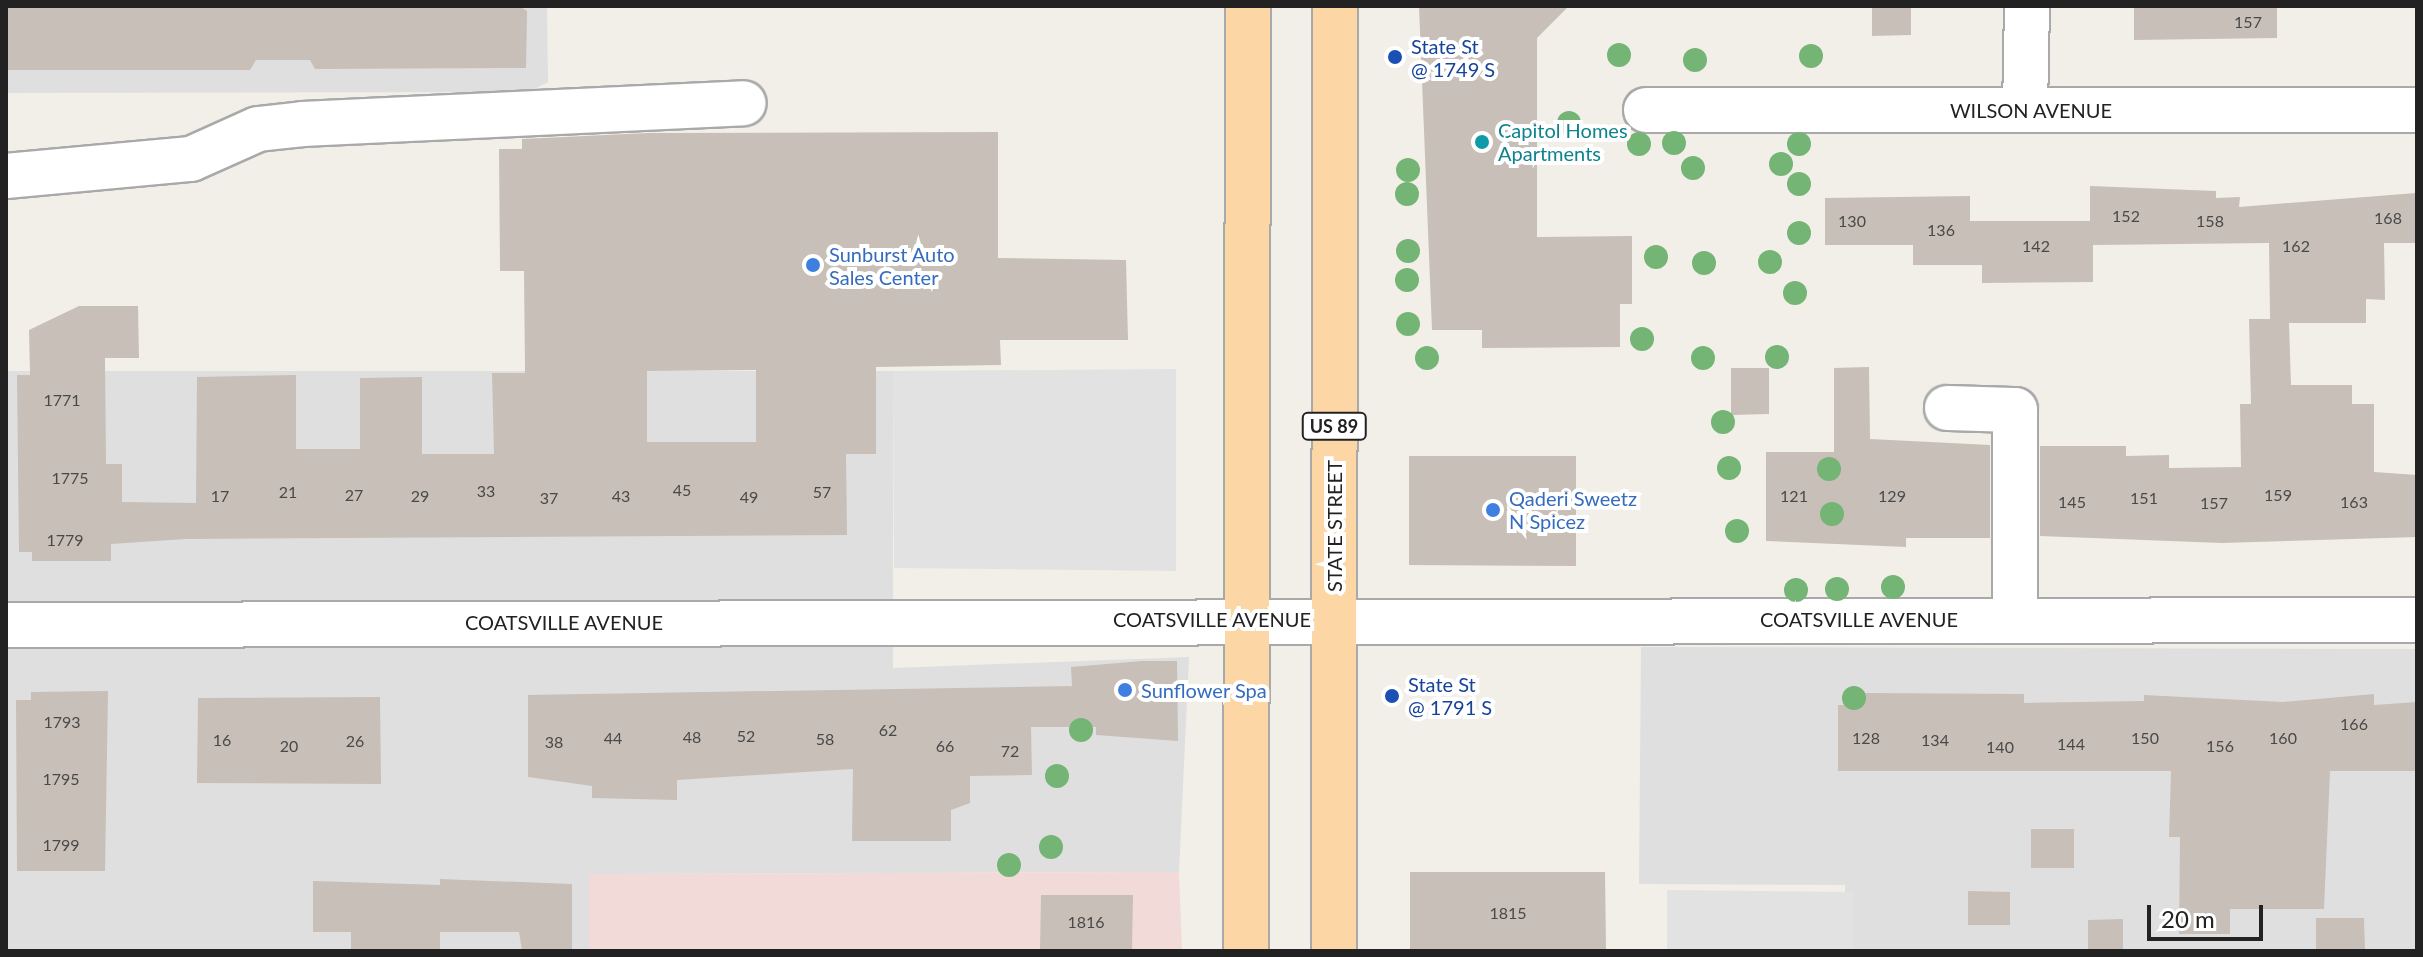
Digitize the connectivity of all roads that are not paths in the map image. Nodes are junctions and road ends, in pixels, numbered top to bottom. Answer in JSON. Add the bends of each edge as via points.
{"nodes":[{"id":1,"x":1248,"y":6,"type":"edge"},
{"id":2,"x":1335,"y":6,"type":"edge"},
{"id":3,"x":2027,"y":6,"type":"edge"},
{"id":4,"x":743,"y":103,"type":"dead end"},
{"id":5,"x":1646,"y":110,"type":"dead end"},
{"id":6,"x":2025,"y":110,"type":"junction"},
{"id":7,"x":2417,"y":110,"type":"edge"},
{"id":8,"x":6,"y":176,"type":"edge"},
{"id":9,"x":1947,"y":408,"type":"dead end"},
{"id":10,"x":1247,"y":617,"type":"junction"},
{"id":11,"x":2015,"y":618,"type":"junction"},
{"id":12,"x":1334,"y":619,"type":"junction"},
{"id":13,"x":2417,"y":620,"type":"edge"},
{"id":14,"x":6,"y":625,"type":"edge"},
{"id":15,"x":1246,"y":951,"type":"edge"},
{"id":16,"x":1334,"y":951,"type":"edge"}],
"edges":[{"from":1,"to":10,"type":"main road"},
{"from":2,"to":12,"type":"main road","name":"STATE STREET","number":"US 89"},
{"from":3,"to":6,"type":"street"},
{"from":4,"to":8,"type":"street","via":[[303,124],[258,129],[191,159]]},
{"from":5,"to":6,"type":"street","name":"WILSON AVENUE"},
{"from":6,"to":7,"type":"street","name":"WILSON AVENUE"},
{"from":9,"to":11,"type":"street","via":[[2015,410]]},
{"from":10,"to":12,"type":"street","name":"COATSVILLE AVENUE"},
{"from":10,"to":14,"type":"street","name":"COATSVILLE AVENUE"},
{"from":10,"to":15,"type":"main road"},
{"from":11,"to":12,"type":"street","name":"COATSVILLE AVENUE"},
{"from":11,"to":13,"type":"street","name":"COATSVILLE AVENUE"},
{"from":12,"to":16,"type":"main road","name":"STATE STREET","number":"US 89"}]}
